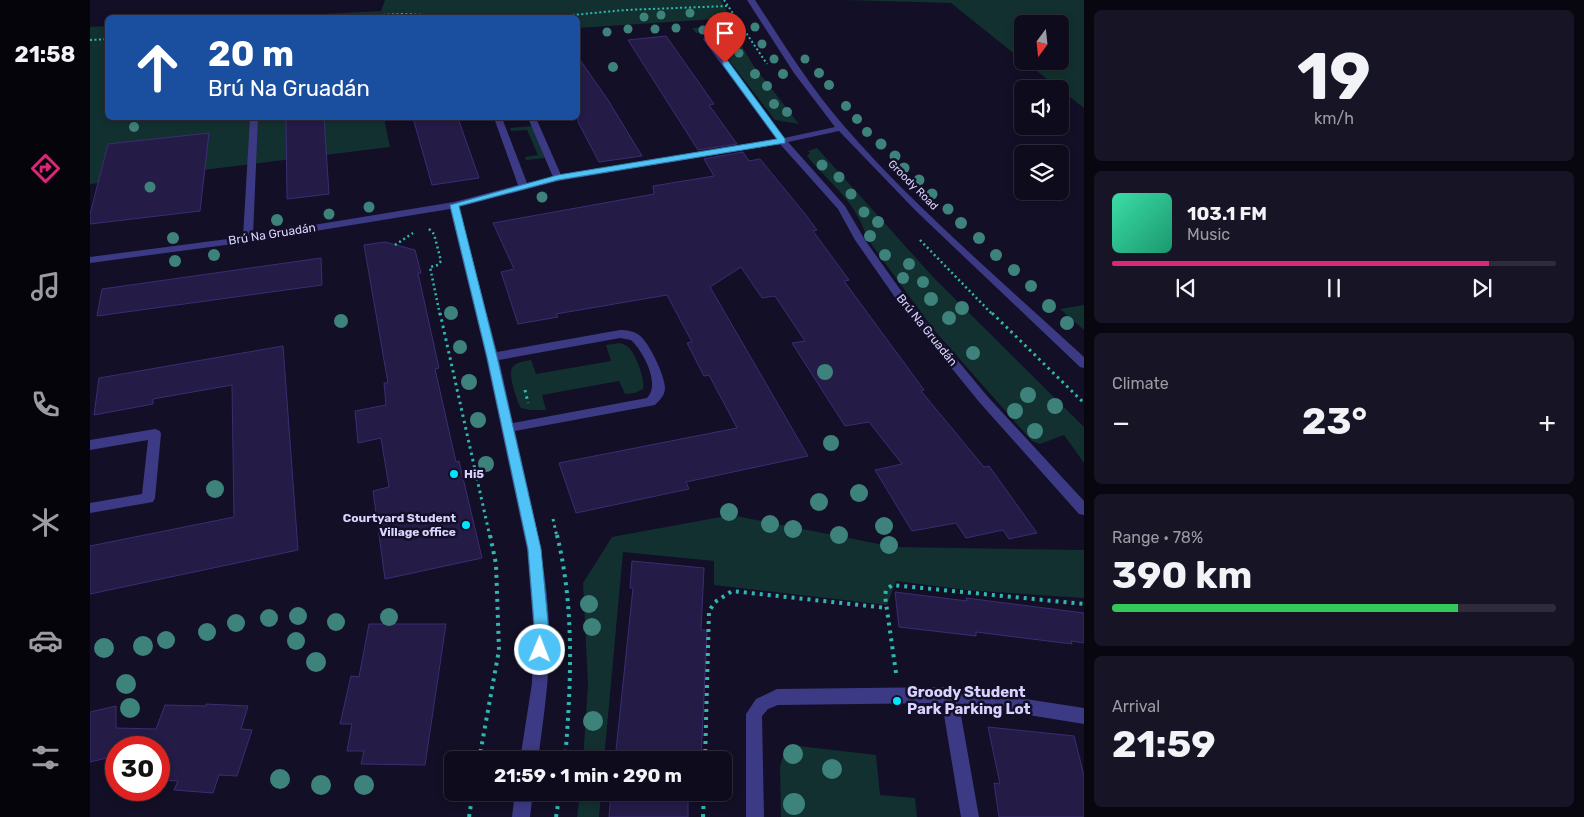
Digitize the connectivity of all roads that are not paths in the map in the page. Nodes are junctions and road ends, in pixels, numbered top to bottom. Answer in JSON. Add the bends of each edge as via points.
{"nodes":[{"id":1,"x":751,"y":0,"type":"edge"},
{"id":2,"x":707,"y":39,"type":"dead end"},
{"id":3,"x":254,"y":120,"type":"edge"},
{"id":4,"x":499,"y":120,"type":"edge"},
{"id":5,"x":533,"y":120,"type":"edge"},
{"id":6,"x":841,"y":128,"type":"junction"},
{"id":7,"x":782,"y":141,"type":"junction"},
{"id":8,"x":558,"y":178,"type":"junction"},
{"id":9,"x":524,"y":188,"type":"junction"},
{"id":10,"x":454,"y":205,"type":"junction"},
{"id":11,"x":248,"y":239,"type":"junction"},
{"id":12,"x":90,"y":260,"type":"edge"},
{"id":13,"x":492,"y":357,"type":"junction"},
{"id":14,"x":1084,"y":364,"type":"edge"},
{"id":15,"x":508,"y":428,"type":"junction"},
{"id":16,"x":90,"y":445,"type":"edge"},
{"id":17,"x":90,"y":508,"type":"edge"},
{"id":18,"x":1084,"y":510,"type":"edge"},
{"id":19,"x":949,"y":695,"type":"junction"},
{"id":20,"x":1084,"y":716,"type":"edge"},
{"id":21,"x":530,"y":751,"type":"edge"},
{"id":22,"x":523,"y":801,"type":"edge"},
{"id":23,"x":521,"y":817,"type":"edge"},
{"id":24,"x":755,"y":817,"type":"edge"},
{"id":25,"x":970,"y":817,"type":"edge"}],
"edges":[{"from":1,"to":6,"type":"street","name":"Groody Road","via":[[797,71]]},
{"from":2,"to":7,"type":"street","name":"Brú Na Gruadán"},
{"from":3,"to":11,"type":"street"},
{"from":4,"to":9,"type":"street"},
{"from":5,"to":8,"type":"street"},
{"from":6,"to":7,"type":"street","name":"Brú Na Gruadán"},
{"from":6,"to":14,"type":"street","name":"Groody Road","via":[[919,209]]},
{"from":7,"to":8,"type":"street","name":"Brú Na Gruadán"},
{"from":7,"to":18,"type":"street","name":"Brú Na Gruadán","via":[[842,208],[864,246],[918,321],[984,400]]},
{"from":8,"to":9,"type":"street","name":"Brú Na Gruadán"},
{"from":9,"to":10,"type":"street","name":"Brú Na Gruadán"},
{"from":10,"to":11,"type":"street","name":"Brú Na Gruadán"},
{"from":10,"to":13,"type":"street"},
{"from":11,"to":12,"type":"street","name":"Brú Na Gruadán"},
{"from":13,"to":15,"type":"street"},
{"from":13,"to":15,"type":"street","via":[[629,334],[640,342],[659,387],[658,395],[651,402]]},
{"from":15,"to":21,"type":"street","via":[[534,549],[541,623],[540,683]]},
{"from":16,"to":17,"type":"street","via":[[155,434],[148,498]]},
{"from":19,"to":20,"type":"street"},
{"from":19,"to":24,"type":"street","via":[[777,696],[762,704],[754,714]]},
{"from":19,"to":25,"type":"street"},
{"from":22,"to":23,"type":"street"}]}
